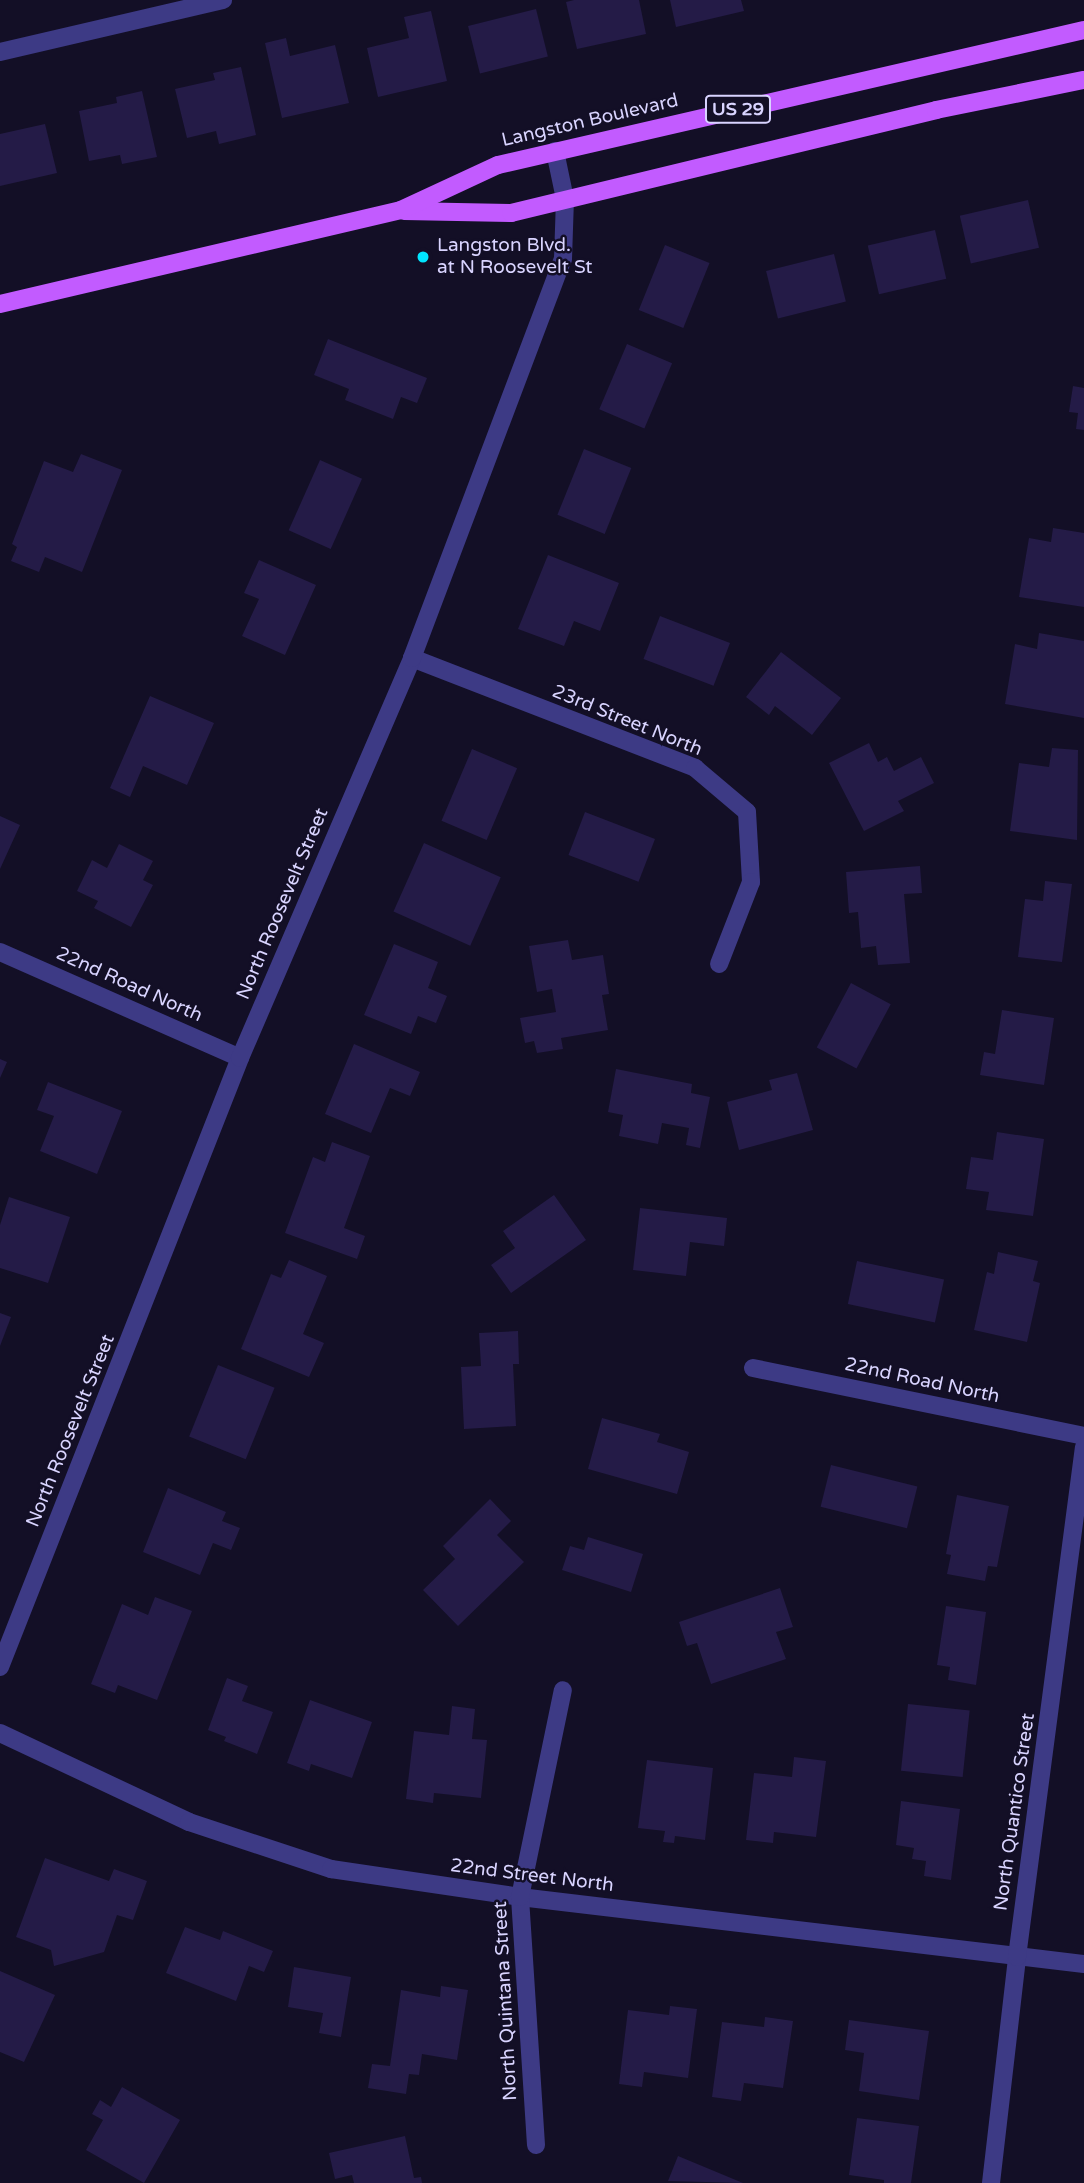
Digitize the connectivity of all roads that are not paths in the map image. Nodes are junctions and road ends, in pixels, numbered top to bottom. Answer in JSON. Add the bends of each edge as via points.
{"nodes":[{"id":1,"x":223,"y":0,"type":"edge"},
{"id":2,"x":1084,"y":30,"type":"edge"},
{"id":3,"x":0,"y":52,"type":"edge"},
{"id":4,"x":1084,"y":80,"type":"edge"},
{"id":5,"x":555,"y":151,"type":"junction"},
{"id":6,"x":565,"y":199,"type":"junction"},
{"id":7,"x":401,"y":211,"type":"junction"},
{"id":8,"x":0,"y":304,"type":"edge"},
{"id":9,"x":412,"y":658,"type":"junction"},
{"id":10,"x":0,"y":951,"type":"edge"},
{"id":11,"x":719,"y":964,"type":"dead end"},
{"id":12,"x":240,"y":1058,"type":"junction"},
{"id":13,"x":752,"y":1368,"type":"dead end"},
{"id":14,"x":1084,"y":1436,"type":"edge"},
{"id":15,"x":1084,"y":1447,"type":"edge"},
{"id":16,"x":0,"y":1667,"type":"edge"},
{"id":17,"x":563,"y":1690,"type":"dead end"},
{"id":18,"x":0,"y":1733,"type":"edge"},
{"id":19,"x":520,"y":1897,"type":"junction"},
{"id":20,"x":1017,"y":1957,"type":"junction"},
{"id":21,"x":1084,"y":1964,"type":"edge"},
{"id":22,"x":536,"y":2145,"type":"dead end"},
{"id":23,"x":991,"y":2183,"type":"edge"}],
"edges":[{"from":1,"to":3,"type":"street"},
{"from":2,"to":5,"type":"main road","name":"Langston Boulevard","number":"US 29"},
{"from":4,"to":6,"type":"main road","name":"Langston Boulevard","number":"US 29","via":[[936,110]]},
{"from":5,"to":6,"type":"street","name":"North Roosevelt Street"},
{"from":5,"to":7,"type":"main road","name":"Langston Boulevard","number":"US 29","via":[[498,164]]},
{"from":6,"to":7,"type":"main road","name":"Langston Boulevard","number":"US 29","via":[[510,213]]},
{"from":6,"to":9,"type":"street","name":"North Roosevelt Street","via":[[563,259]]},
{"from":7,"to":8,"type":"main road","name":"Langston Boulevard","number":"US 29"},
{"from":9,"to":11,"type":"street","name":"23rd Street North","via":[[695,768],[747,812],[751,882]]},
{"from":9,"to":12,"type":"street","name":"North Roosevelt Street"},
{"from":10,"to":12,"type":"street","name":"22nd Road North"},
{"from":12,"to":16,"type":"street","name":"North Roosevelt Street"},
{"from":13,"to":14,"type":"street","name":"22nd Road North"},
{"from":15,"to":20,"type":"street","name":"North Quantico Street"},
{"from":17,"to":19,"type":"street","name":"North Quintana Street"},
{"from":18,"to":19,"type":"street","name":"22nd Street North","via":[[189,1822],[331,1869]]},
{"from":19,"to":20,"type":"street","name":"22nd Street North"},
{"from":19,"to":22,"type":"street","name":"North Quintana Street"},
{"from":20,"to":21,"type":"street","name":"22nd Street North"},
{"from":20,"to":23,"type":"street","name":"North Quantico Street"}]}
